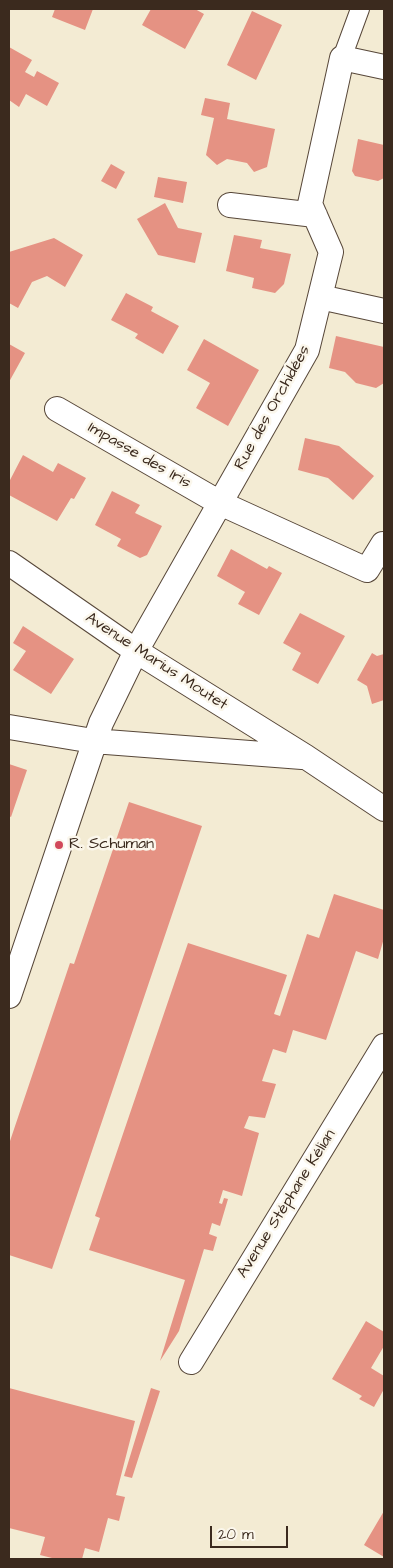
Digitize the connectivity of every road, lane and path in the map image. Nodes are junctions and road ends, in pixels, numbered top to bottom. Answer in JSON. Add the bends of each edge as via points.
{"nodes":[{"id":1,"x":360,"y":9,"type":"edge"},
{"id":2,"x":342,"y":58,"type":"junction"},
{"id":3,"x":384,"y":67,"type":"edge"},
{"id":4,"x":230,"y":205,"type":"dead end"},
{"id":5,"x":315,"y":215,"type":"junction"},
{"id":6,"x":320,"y":297,"type":"junction"},
{"id":7,"x":384,"y":311,"type":"edge"},
{"id":8,"x":57,"y":410,"type":"dead end"},
{"id":9,"x":220,"y":504,"type":"junction"},
{"id":10,"x":383,"y":544,"type":"edge"},
{"id":11,"x":9,"y":563,"type":"edge"},
{"id":12,"x":136,"y":652,"type":"junction"},
{"id":13,"x":9,"y":727,"type":"edge"},
{"id":14,"x":93,"y":741,"type":"junction"},
{"id":15,"x":306,"y":757,"type":"junction"},
{"id":16,"x":384,"y":809,"type":"edge"},
{"id":17,"x":9,"y":996,"type":"edge"},
{"id":18,"x":384,"y":1046,"type":"edge"},
{"id":19,"x":191,"y":1362,"type":"dead end"}],
"edges":[{"from":1,"to":2,"type":"street"},
{"from":2,"to":3,"type":"street"},
{"from":2,"to":5,"type":"street","name":"Rue des Orchidées","via":[[310,204]]},
{"from":4,"to":5,"type":"street"},
{"from":5,"to":6,"type":"street","name":"Rue des Orchidées","via":[[330,252]]},
{"from":6,"to":7,"type":"street"},
{"from":6,"to":9,"type":"street","name":"Rue des Orchidées","via":[[307,350]]},
{"from":8,"to":9,"type":"street","name":"Impasse des Iris"},
{"from":9,"to":10,"type":"street","name":"Impasse des Iris","via":[[367,570]]},
{"from":9,"to":12,"type":"street","name":"Rue des Orchidées"},
{"from":11,"to":12,"type":"street","name":"Avenue Marius Moutet"},
{"from":12,"to":14,"type":"street","name":"Rue des Orchidées"},
{"from":12,"to":15,"type":"street","name":"Avenue Marius Moutet"},
{"from":13,"to":14,"type":"street"},
{"from":14,"to":15,"type":"street"},
{"from":14,"to":17,"type":"street","name":"Rue des Orchidées"},
{"from":15,"to":16,"type":"street","name":"Avenue Marius Moutet"},
{"from":18,"to":19,"type":"street","name":"Avenue Stéphane Kélian"}]}
